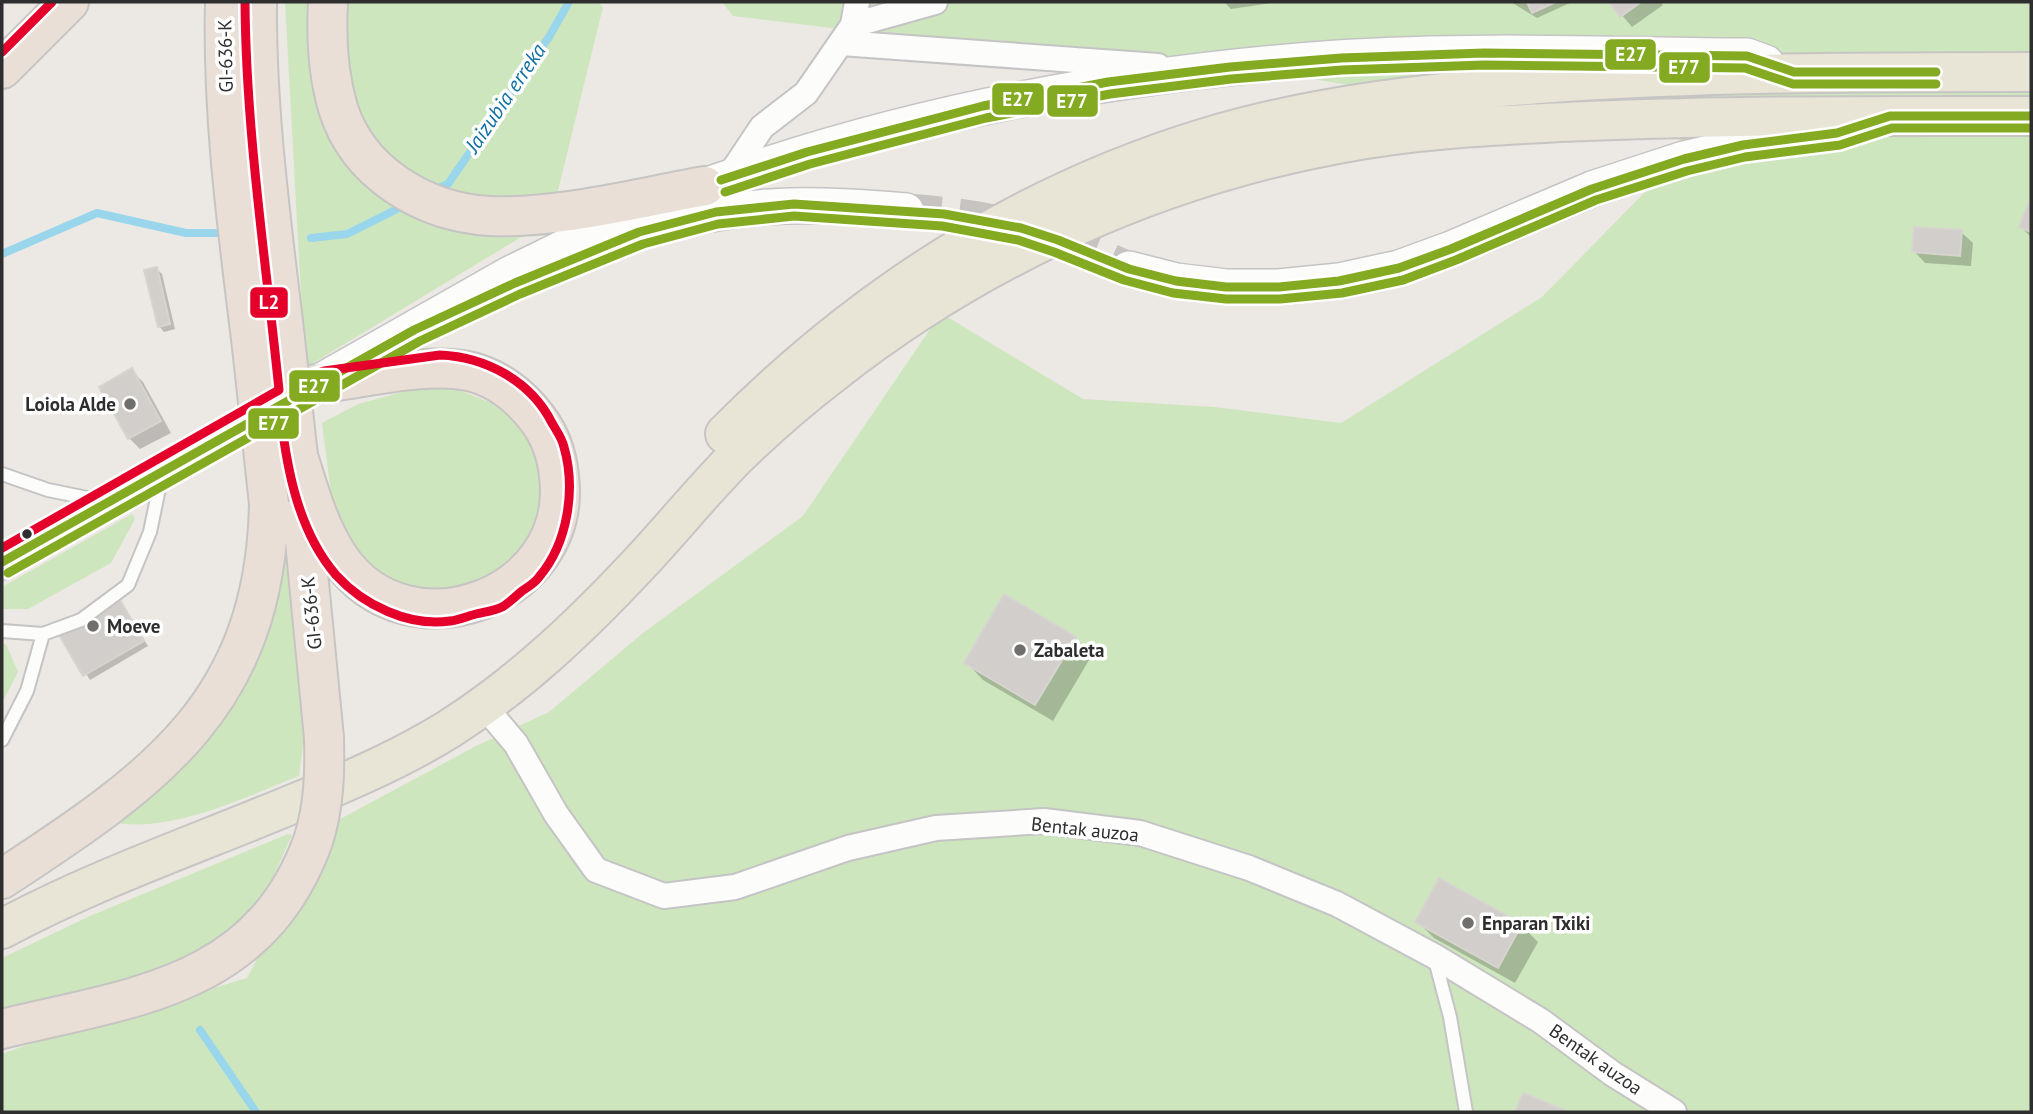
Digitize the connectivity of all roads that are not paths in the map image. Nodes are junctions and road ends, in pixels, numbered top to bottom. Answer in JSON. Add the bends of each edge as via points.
{"nodes":[{"id":1,"x":69,"y":2,"type":"edge"},
{"id":2,"x":225,"y":2,"type":"edge"},
{"id":3,"x":257,"y":2,"type":"edge"},
{"id":4,"x":328,"y":2,"type":"edge"},
{"id":5,"x":935,"y":2,"type":"edge"},
{"id":6,"x":850,"y":23,"type":"edge"},
{"id":7,"x":2,"y":69,"type":"edge"},
{"id":8,"x":1203,"y":70,"type":"junction"},
{"id":9,"x":1794,"y":72,"type":"junction"},
{"id":10,"x":2031,"y":72,"type":"edge"},
{"id":11,"x":1890,"y":116,"type":"junction"},
{"id":12,"x":2031,"y":116,"type":"edge"},
{"id":13,"x":717,"y":182,"type":"junction"},
{"id":14,"x":906,"y":211,"type":"tunnel mouth"},
{"id":15,"x":1129,"y":269,"type":"tunnel mouth"},
{"id":16,"x":414,"y":330,"type":"junction"},
{"id":17,"x":269,"y":343,"type":"junction"},
{"id":18,"x":316,"y":384,"type":"junction"},
{"id":19,"x":298,"y":456,"type":"junction"},
{"id":20,"x":162,"y":472,"type":"junction"},
{"id":21,"x":2,"y":474,"type":"edge"},
{"id":22,"x":107,"y":503,"type":"junction"},
{"id":23,"x":2,"y":562,"type":"edge"},
{"id":24,"x":2,"y":631,"type":"edge"},
{"id":25,"x":43,"y":634,"type":"junction"},
{"id":26,"x":528,"y":670,"type":"junction"},
{"id":27,"x":484,"y":706,"type":"junction"},
{"id":28,"x":2,"y":740,"type":"edge"},
{"id":29,"x":2,"y":879,"type":"edge"},
{"id":30,"x":2,"y":929,"type":"edge"},
{"id":31,"x":1434,"y":956,"type":"junction"},
{"id":32,"x":2,"y":1029,"type":"edge"},
{"id":33,"x":1466,"y":1112,"type":"edge"},
{"id":34,"x":1674,"y":1112,"type":"edge"}],
"edges":[{"from":1,"to":7,"type":"highway"},
{"from":2,"to":17,"type":"highway","name":"GI-636-K","via":[[229,158]]},
{"from":3,"to":17,"type":"highway","name":"GI-636-K"},
{"from":4,"to":13,"type":"highway","via":[[329,64],[338,109],[355,142],[380,173],[411,195],[448,209],[489,216],[537,214]]},
{"from":5,"to":6,"type":"street"},
{"from":6,"to":8,"type":"street"},
{"from":6,"to":13,"type":"street","via":[[806,93],[762,127]]},
{"from":8,"to":9,"type":"main road","via":[[1341,58],[1484,53],[1747,56]]},
{"from":8,"to":13,"type":"main road","via":[[983,106],[807,152]]},
{"from":9,"to":10,"type":"main road"},
{"from":9,"to":26,"type":"main road","via":[[1499,87],[1331,108],[1206,138],[1073,188],[970,240],[916,274],[785,376],[720,438]]},
{"from":11,"to":12,"type":"main road"},
{"from":11,"to":15,"type":"main road","via":[[1837,133],[1743,145],[1684,159],[1592,189],[1399,268],[1339,281],[1226,287]]},
{"from":11,"to":26,"type":"main road","via":[[1714,116],[1397,134],[1239,167],[1097,216],[932,302],[831,374],[738,456],[583,621]]},
{"from":13,"to":16,"type":"main road","via":[[522,268]]},
{"from":14,"to":16,"type":"main road","via":[[794,204],[677,220],[540,272]]},
{"from":16,"to":18,"type":"main road"},
{"from":17,"to":19,"type":"highway","name":"GI-636-K","bridge":true},
{"from":17,"to":29,"type":"highway","name":"GI-636-K","bridge":true,"via":[[267,553],[255,613],[232,669],[186,738],[135,786]]},
{"from":18,"to":19,"type":"highway","via":[[450,368],[472,372],[511,391],[527,405],[551,442],[560,485],[554,528],[532,566],[508,588],[457,608],[413,607],[373,590],[341,560],[320,522]]},
{"from":18,"to":20,"type":"main road"},
{"from":19,"to":32,"type":"highway","name":"GI-636-K","bridge":true,"via":[[325,768],[313,841],[293,885],[276,911],[233,953],[180,982]]},
{"from":20,"to":22,"type":"main road"},
{"from":20,"to":25,"type":"lane","via":[[150,532],[128,585],[80,620]]},
{"from":21,"to":22,"type":"lane"},
{"from":22,"to":23,"type":"main road"},
{"from":24,"to":25,"type":"lane"},
{"from":25,"to":28,"type":"lane","via":[[27,691]]},
{"from":26,"to":27,"type":"main road"},
{"from":27,"to":30,"type":"main road","via":[[422,745],[348,782],[93,886]]},
{"from":27,"to":31,"type":"street","name":"Bentak auzoa","via":[[516,744],[556,814],[596,870],[664,896],[736,887],[848,848],[936,828],[1044,821],[1140,833],[1249,868],[1337,904]]},
{"from":31,"to":33,"type":"lane"},
{"from":31,"to":34,"type":"street","name":"Bentak auzoa","via":[[1541,1021]]}]}
